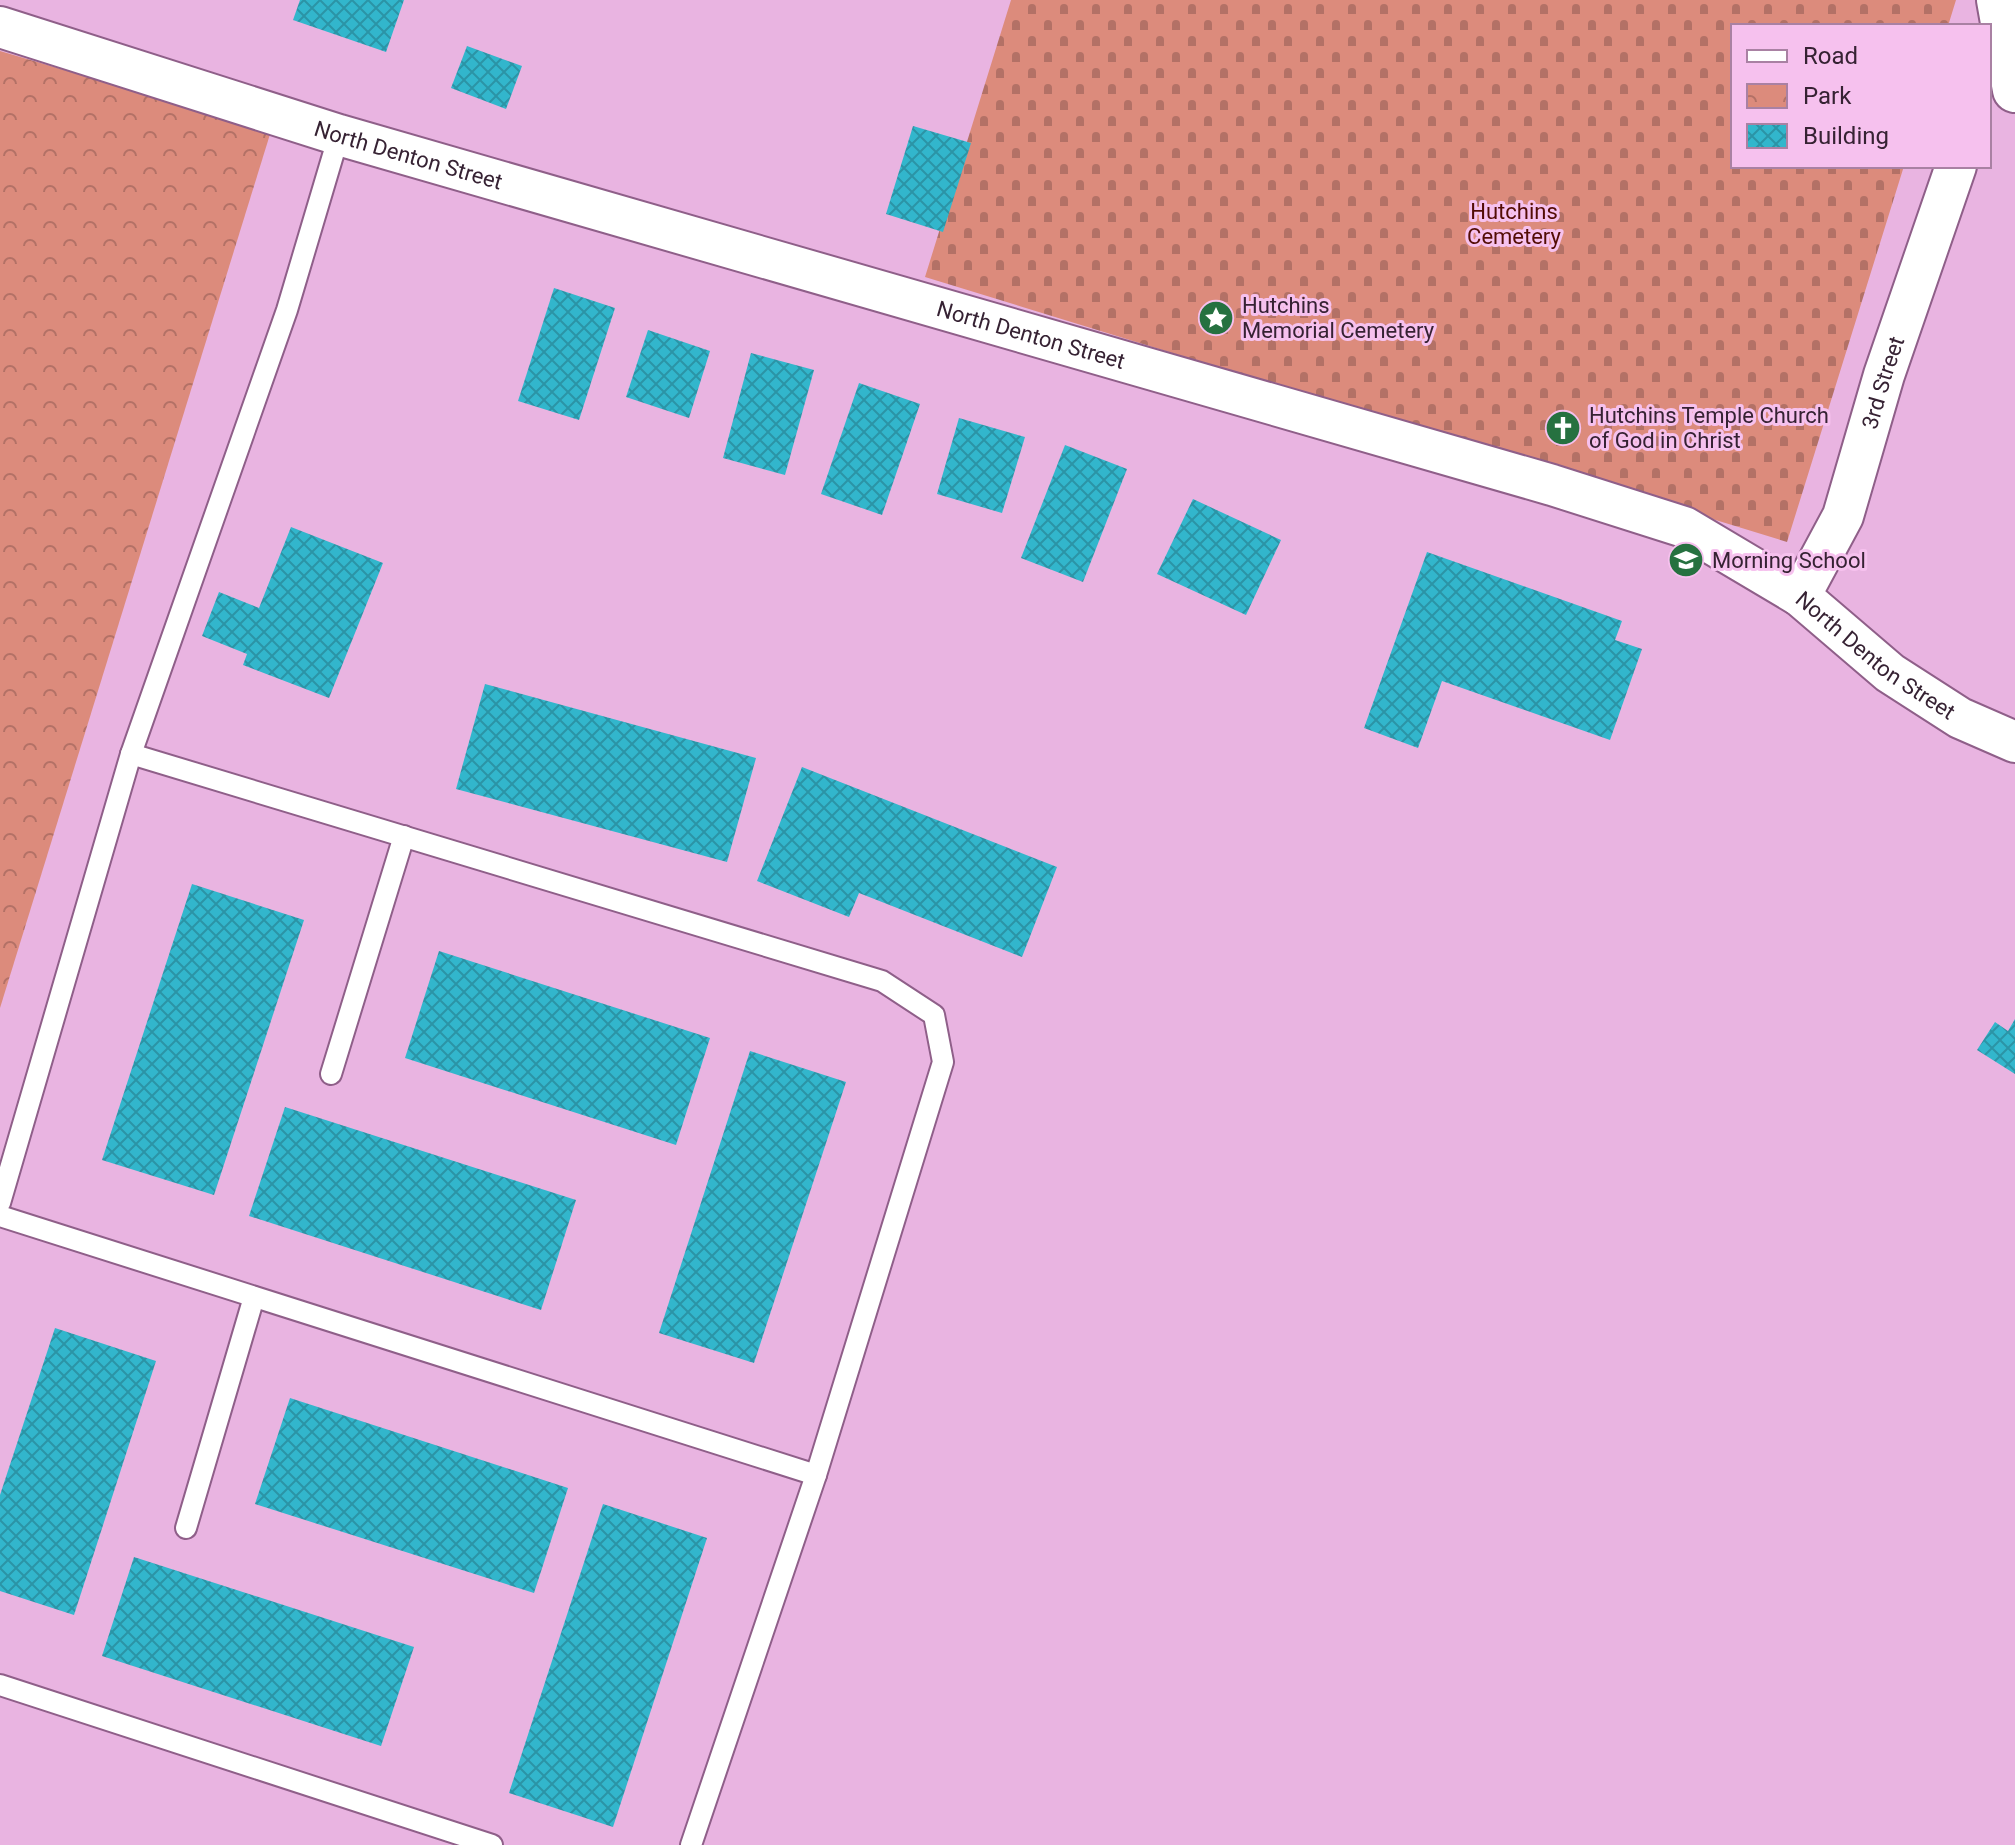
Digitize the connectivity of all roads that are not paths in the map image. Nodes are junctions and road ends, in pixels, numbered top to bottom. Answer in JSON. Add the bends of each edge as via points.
{"nodes":[{"id":1,"x":2002,"y":19,"type":"edge"},
{"id":2,"x":0,"y":27,"type":"edge"},
{"id":3,"x":1991,"y":70,"type":"edge"},
{"id":4,"x":2015,"y":90,"type":"edge"},
{"id":5,"x":339,"y":135,"type":"junction"},
{"id":6,"x":1955,"y":168,"type":"edge"},
{"id":7,"x":1800,"y":596,"type":"junction"},
{"id":8,"x":2015,"y":742,"type":"edge"},
{"id":9,"x":131,"y":754,"type":"junction"},
{"id":10,"x":404,"y":836,"type":"junction"},
{"id":11,"x":331,"y":1074,"type":"dead end"},
{"id":12,"x":0,"y":1203,"type":"edge"},
{"id":13,"x":0,"y":1216,"type":"edge"},
{"id":14,"x":254,"y":1297,"type":"junction"},
{"id":15,"x":816,"y":1475,"type":"junction"},
{"id":16,"x":186,"y":1528,"type":"dead end"},
{"id":17,"x":0,"y":1685,"type":"edge"},
{"id":18,"x":492,"y":1845,"type":"edge"},
{"id":19,"x":691,"y":1845,"type":"edge"}],
"edges":[{"from":1,"to":3,"type":"street"},
{"from":1,"to":4,"type":"street"},
{"from":2,"to":5,"type":"street","name":"North Denton Street"},
{"from":5,"to":7,"type":"street","name":"North Denton Street","via":[[1552,485],[1684,527]]},
{"from":5,"to":9,"type":"lane","via":[[287,310]]},
{"from":6,"to":7,"type":"street","name":"3rd Street","via":[[1884,375],[1843,516]]},
{"from":7,"to":8,"type":"street","name":"North Denton Street","via":[[1890,673],[1960,718]]},
{"from":9,"to":10,"type":"lane"},
{"from":9,"to":12,"type":"lane"},
{"from":10,"to":11,"type":"lane"},
{"from":10,"to":15,"type":"lane","via":[[882,981],[934,1015],[943,1062]]},
{"from":13,"to":14,"type":"lane"},
{"from":14,"to":15,"type":"lane"},
{"from":14,"to":16,"type":"lane"},
{"from":15,"to":19,"type":"lane"},
{"from":17,"to":18,"type":"lane"}]}
